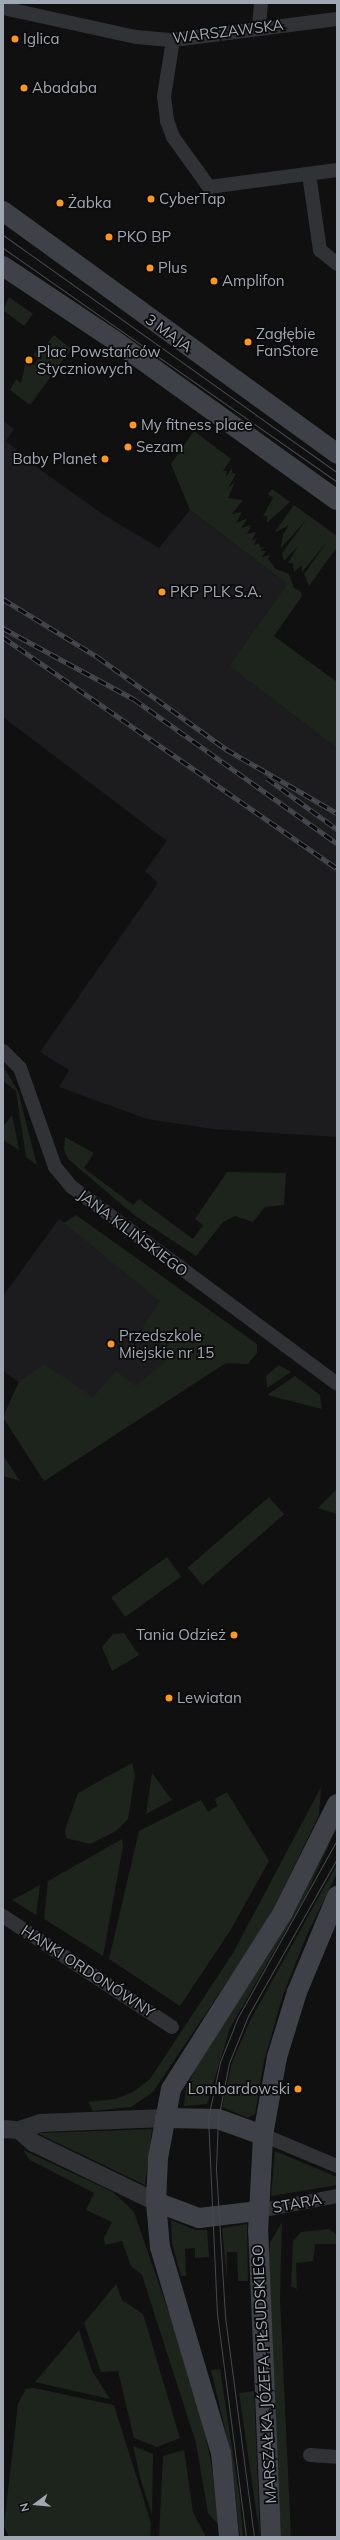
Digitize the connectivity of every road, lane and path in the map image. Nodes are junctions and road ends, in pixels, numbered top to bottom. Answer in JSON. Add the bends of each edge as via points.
{"nodes":[{"id":1,"x":261,"y":3,"type":"edge"},
{"id":2,"x":3,"y":8,"type":"edge"},
{"id":3,"x":337,"y":19,"type":"edge"},
{"id":4,"x":259,"y":26,"type":"junction"},
{"id":5,"x":173,"y":40,"type":"junction"},
{"id":6,"x":337,"y":170,"type":"edge"},
{"id":7,"x":309,"y":174,"type":"junction"},
{"id":8,"x":3,"y":211,"type":"edge"},
{"id":9,"x":337,"y":264,"type":"edge"},
{"id":10,"x":3,"y":266,"type":"edge"},
{"id":11,"x":337,"y":454,"type":"edge"},
{"id":12,"x":337,"y":500,"type":"edge"},
{"id":13,"x":3,"y":1051,"type":"edge"},
{"id":14,"x":319,"y":1372,"type":"junction"},
{"id":15,"x":337,"y":1378,"type":"edge"},
{"id":16,"x":337,"y":1384,"type":"edge"},
{"id":17,"x":337,"y":1804,"type":"edge"},
{"id":18,"x":337,"y":1896,"type":"edge"},
{"id":19,"x":3,"y":1916,"type":"edge"},
{"id":20,"x":172,"y":2027,"type":"dead end"},
{"id":21,"x":165,"y":2118,"type":"junction"},
{"id":22,"x":11,"y":2129,"type":"edge"},
{"id":23,"x":263,"y":2135,"type":"junction"},
{"id":24,"x":337,"y":2166,"type":"edge"},
{"id":25,"x":337,"y":2196,"type":"edge"},
{"id":26,"x":156,"y":2202,"type":"junction"},
{"id":27,"x":258,"y":2211,"type":"junction"},
{"id":28,"x":310,"y":2455,"type":"dead end"},
{"id":29,"x":337,"y":2457,"type":"edge"},
{"id":30,"x":229,"y":2537,"type":"edge"},
{"id":31,"x":272,"y":2537,"type":"edge"}],
"edges":[{"from":1,"to":4,"type":"street"},
{"from":2,"to":5,"type":"street","name":"WARSZAWSKA","via":[[136,37]]},
{"from":3,"to":4,"type":"street","name":"WARSZAWSKA"},
{"from":4,"to":5,"type":"street","name":"WARSZAWSKA"},
{"from":5,"to":7,"type":"street","via":[[164,96],[167,121],[173,137],[209,187]]},
{"from":6,"to":7,"type":"street"},
{"from":7,"to":9,"type":"street","via":[[320,250]]},
{"from":8,"to":11,"type":"main road","name":"3 MAJA"},
{"from":10,"to":12,"type":"main road","via":[[120,344]]},
{"from":13,"to":14,"type":"street","name":"JANA KILIŃSKIEGO","via":[[20,1068],[55,1167],[72,1187]]},
{"from":14,"to":15,"type":"street","name":"JANA KILIŃSKIEGO"},
{"from":14,"to":16,"type":"street","name":"JANA KILIŃSKIEGO"},
{"from":17,"to":21,"type":"main road","via":[[282,1914],[181,2069],[171,2089]]},
{"from":18,"to":23,"type":"main road","via":[[297,1992],[277,2057]]},
{"from":19,"to":20,"type":"street","name":"HANKI ORDONÓWNY"},
{"from":21,"to":22,"type":"street","via":[[40,2122]]},
{"from":21,"to":23,"type":"main road","via":[[218,2119]]},
{"from":21,"to":26,"type":"main road","via":[[158,2158]]},
{"from":22,"to":26,"type":"street","via":[[34,2143]]},
{"from":23,"to":24,"type":"street"},
{"from":23,"to":27,"type":"main road"},
{"from":25,"to":27,"type":"street","name":"STARA"},
{"from":26,"to":27,"type":"main road","via":[[199,2218]]},
{"from":26,"to":30,"type":"main road","via":[[160,2247],[220,2453]]},
{"from":27,"to":31,"type":"main road","name":"MARSZAŁKA JÓZEFA PIŁSUDSKIEGO"},
{"from":28,"to":29,"type":"street"}]}
